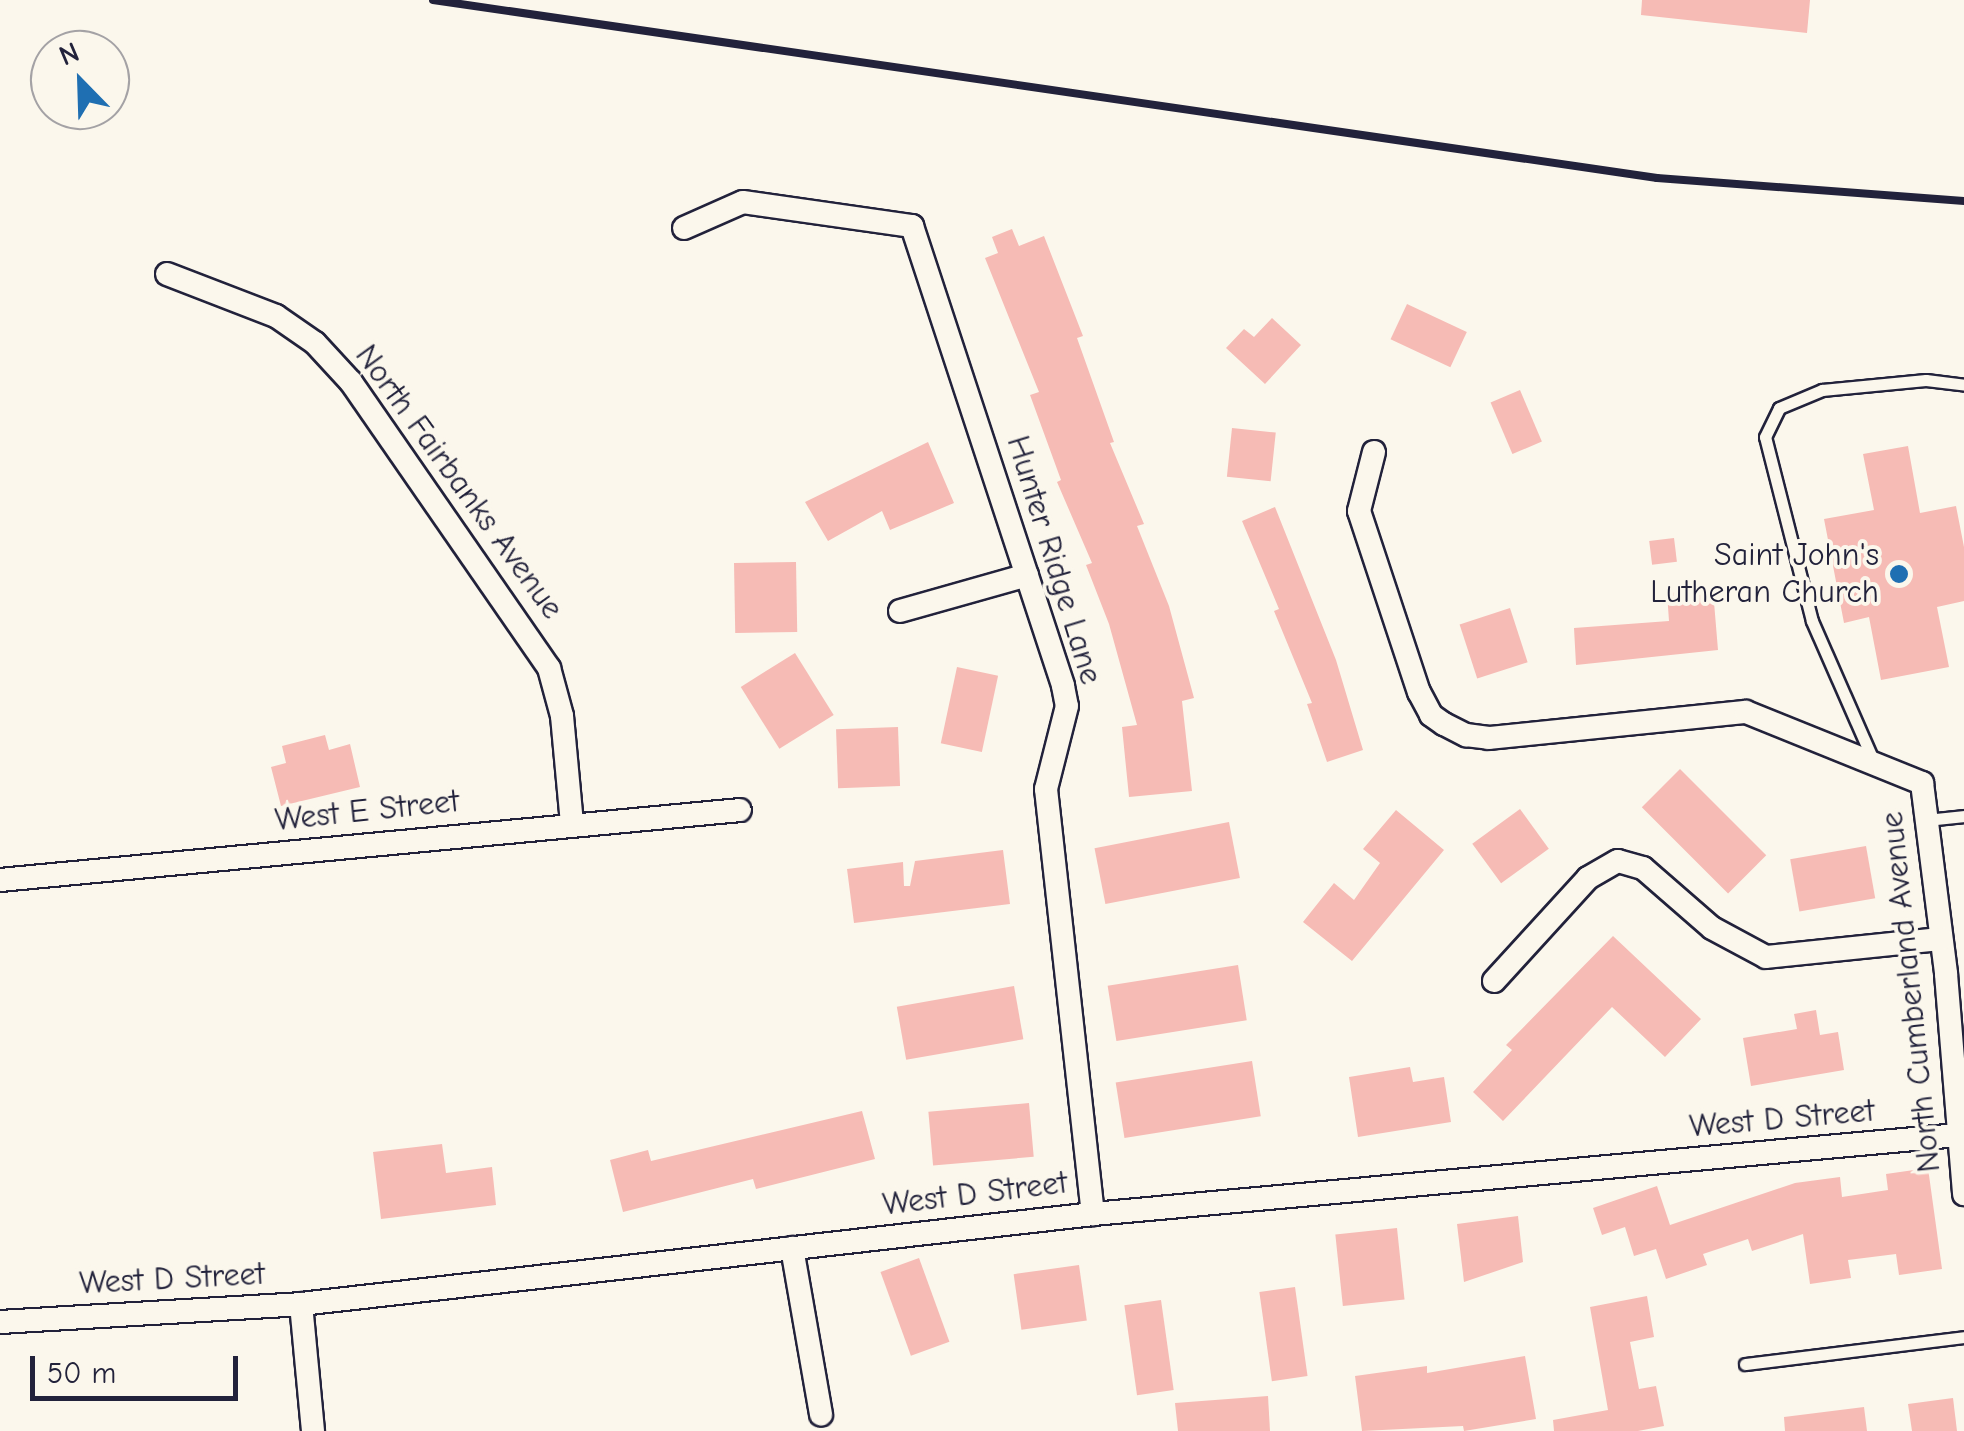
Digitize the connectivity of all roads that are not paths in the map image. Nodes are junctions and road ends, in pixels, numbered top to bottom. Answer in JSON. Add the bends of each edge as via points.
{"nodes":[{"id":1,"x":684,"y":228,"type":"dead end"},
{"id":2,"x":166,"y":274,"type":"dead end"},
{"id":3,"x":1964,"y":385,"type":"edge"},
{"id":4,"x":1374,"y":452,"type":"dead end"},
{"id":5,"x":1027,"y":575,"type":"junction"},
{"id":6,"x":900,"y":611,"type":"dead end"},
{"id":7,"x":1875,"y":764,"type":"junction"},
{"id":8,"x":740,"y":810,"type":"dead end"},
{"id":9,"x":1964,"y":816,"type":"edge"},
{"id":10,"x":1926,"y":820,"type":"junction"},
{"id":11,"x":572,"y":824,"type":"junction"},
{"id":12,"x":1,"y":874,"type":"edge"},
{"id":13,"x":1942,"y":940,"type":"junction"},
{"id":14,"x":1494,"y":981,"type":"dead end"},
{"id":15,"x":1958,"y":1135,"type":"junction"},
{"id":16,"x":1964,"y":1194,"type":"edge"},
{"id":17,"x":1093,"y":1214,"type":"junction"},
{"id":18,"x":792,"y":1248,"type":"junction"},
{"id":19,"x":300,"y":1304,"type":"junction"},
{"id":20,"x":0,"y":1322,"type":"edge"},
{"id":21,"x":1964,"y":1337,"type":"edge"},
{"id":22,"x":1745,"y":1364,"type":"dead end"},
{"id":23,"x":821,"y":1416,"type":"dead end"},
{"id":24,"x":313,"y":1431,"type":"edge"}],
"edges":[{"from":1,"to":5,"type":"street","name":"Hunter Ridge Lane","via":[[743,202],[912,226]]},
{"from":2,"to":11,"type":"street","name":"North Fairbanks Avenue","via":[[276,316],[315,343],[351,382],[550,668],[562,716]]},
{"from":3,"to":7,"type":"lane","via":[[1926,380],[1822,390],[1779,408],[1764,437],[1812,621]]},
{"from":4,"to":7,"type":"street","via":[[1359,511],[1419,692],[1444,724],[1489,738],[1746,712]]},
{"from":5,"to":6,"type":"street"},
{"from":5,"to":17,"type":"street","name":"Hunter Ridge Lane","via":[[1067,706],[1046,789]]},
{"from":7,"to":10,"type":"street","name":"North Cumberland Avenue","via":[[1922,783]]},
{"from":8,"to":11,"type":"street","name":"West E Street"},
{"from":9,"to":10,"type":"lane"},
{"from":10,"to":13,"type":"street","name":"North Cumberland Avenue"},
{"from":11,"to":12,"type":"street","name":"West E Street"},
{"from":13,"to":14,"type":"street","via":[[1766,957],[1712,928],[1643,868],[1618,861],[1588,878]]},
{"from":13,"to":15,"type":"street","name":"North Cumberland Avenue"},
{"from":15,"to":16,"type":"street","name":"North Cumberland Avenue"},
{"from":15,"to":17,"type":"street","name":"West D Street"},
{"from":17,"to":18,"type":"street","name":"West D Street"},
{"from":18,"to":19,"type":"street","name":"West D Street"},
{"from":18,"to":23,"type":"street"},
{"from":19,"to":20,"type":"street","name":"West D Street"},
{"from":19,"to":24,"type":"street"},
{"from":21,"to":22,"type":"lane"}]}
